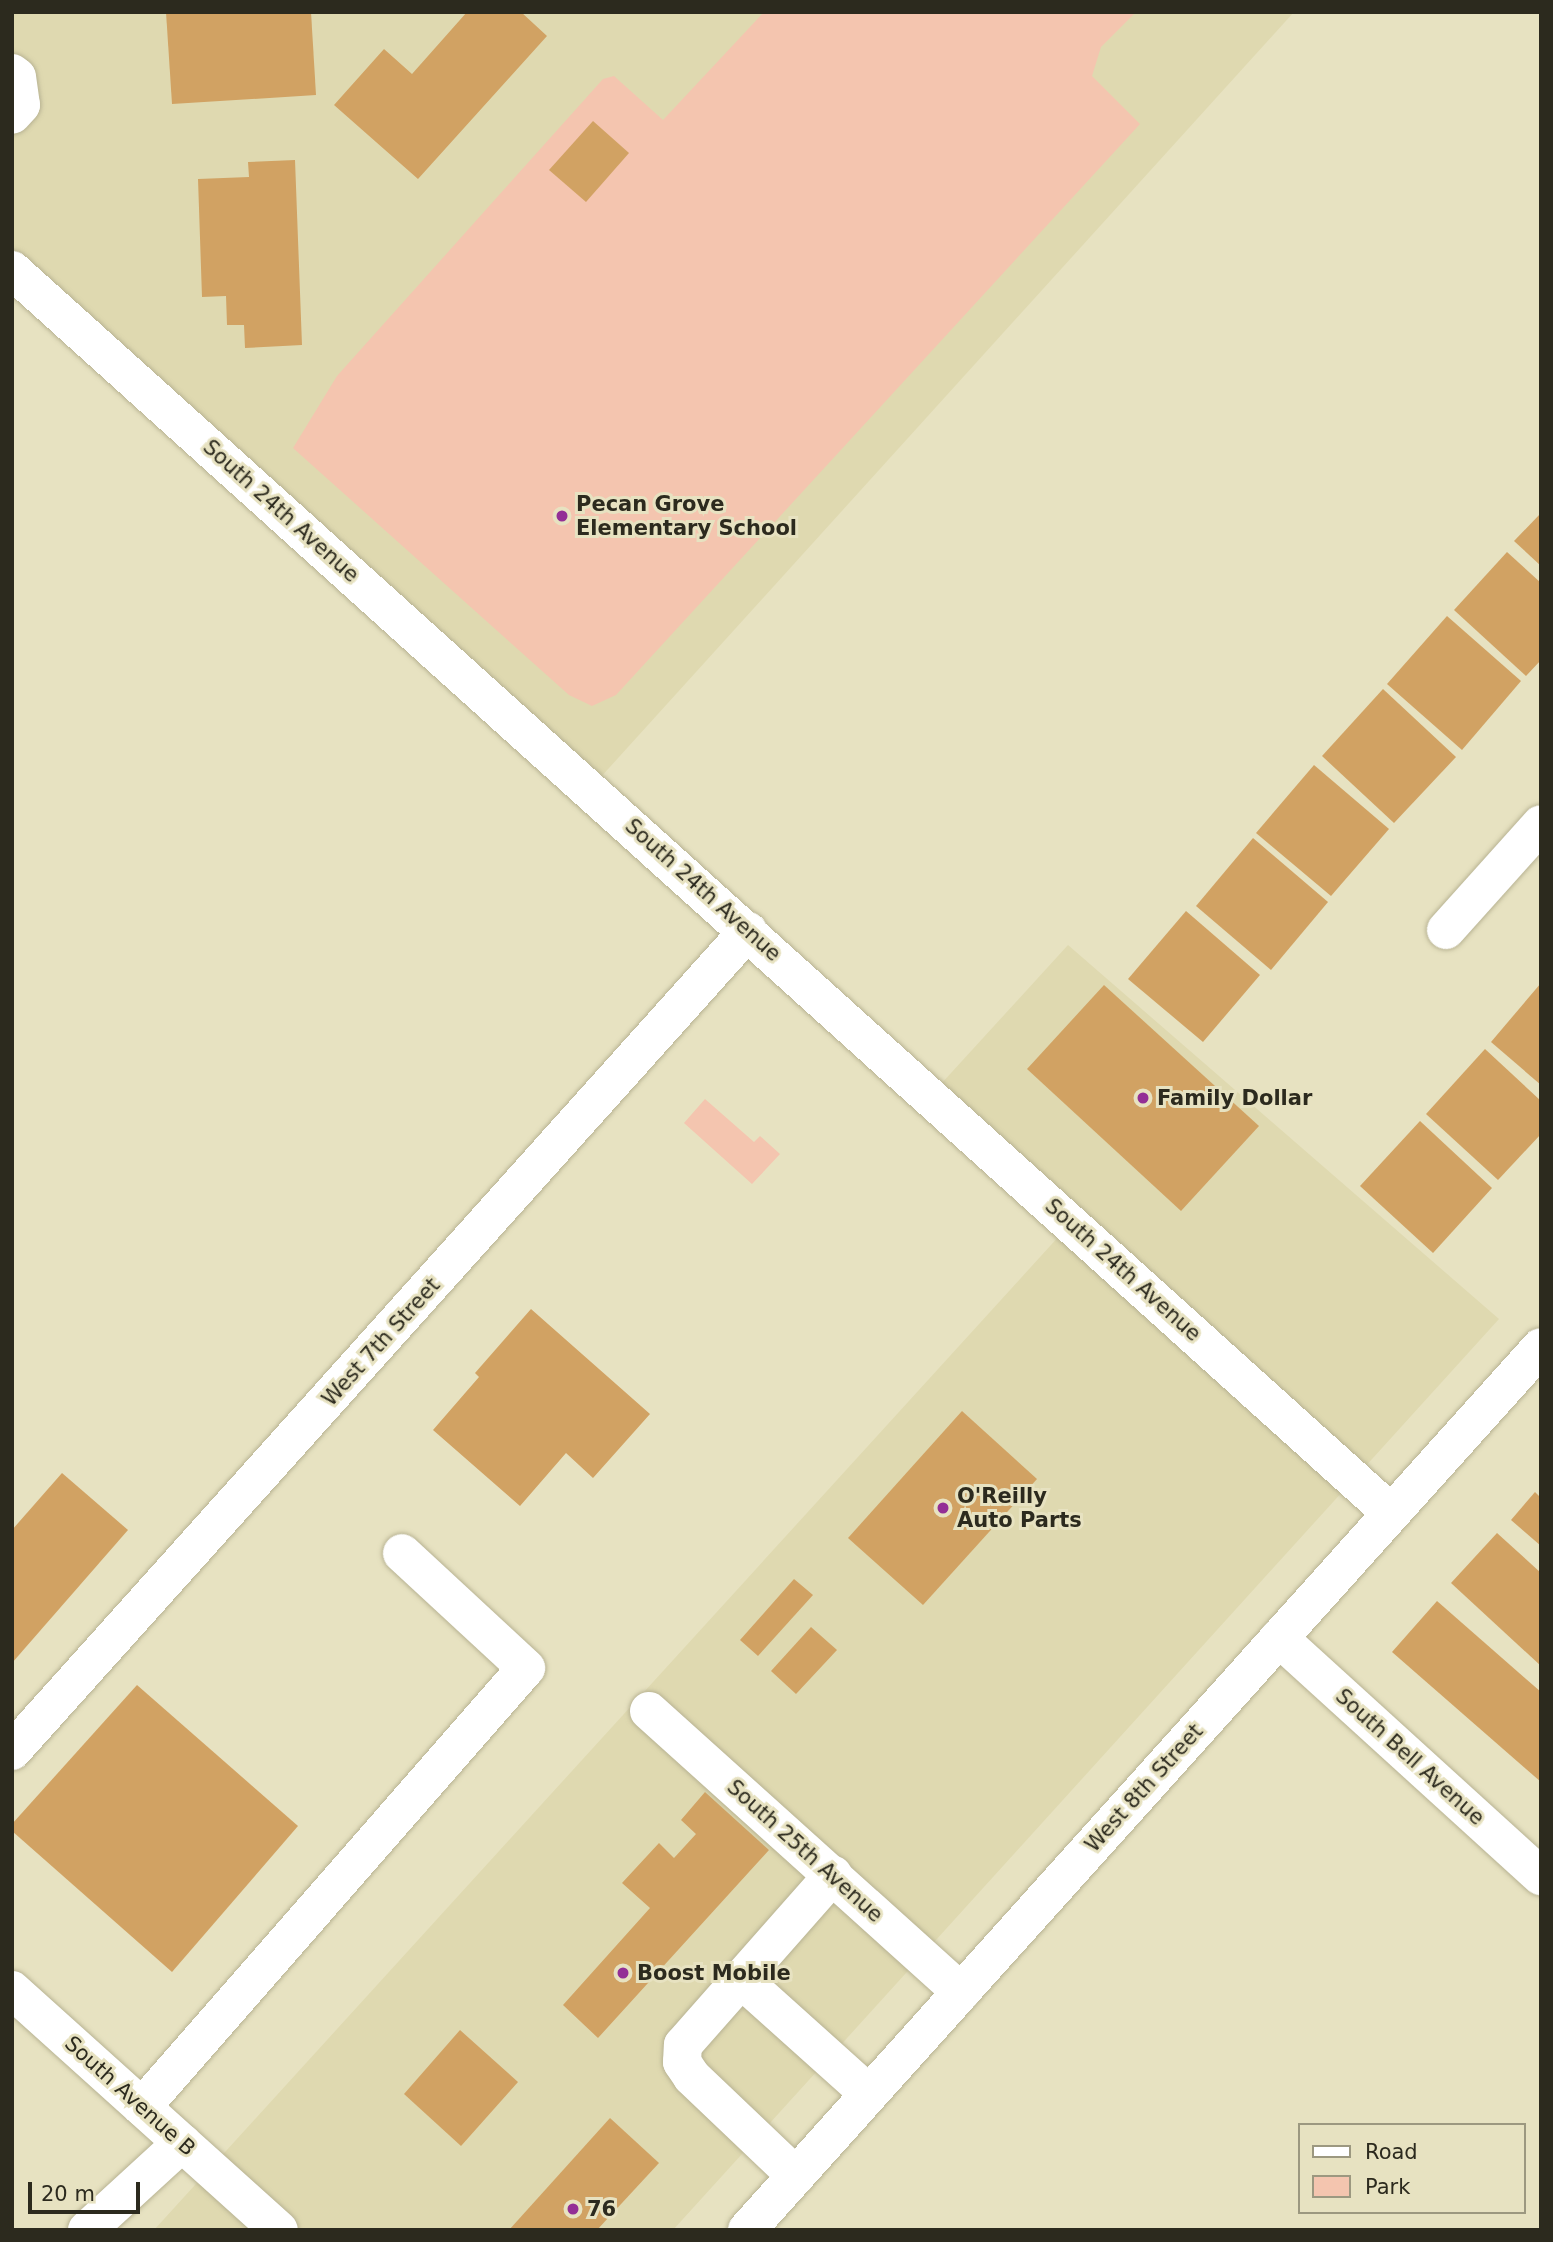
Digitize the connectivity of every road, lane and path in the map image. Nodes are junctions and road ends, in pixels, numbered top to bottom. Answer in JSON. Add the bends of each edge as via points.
{"nodes":[{"id":1,"x":12,"y":72,"type":"edge"},
{"id":2,"x":12,"y":115,"type":"edge"},
{"id":3,"x":12,"y":270,"type":"edge"},
{"id":4,"x":1541,"y":824,"type":"edge"},
{"id":5,"x":1446,"y":930,"type":"dead end"},
{"id":6,"x":748,"y":931,"type":"junction"},
{"id":7,"x":1541,"y":1347,"type":"edge"},
{"id":8,"x":1391,"y":1513,"type":"junction"},
{"id":9,"x":402,"y":1553,"type":"dead end"},
{"id":10,"x":1279,"y":1638,"type":"junction"},
{"id":11,"x":649,"y":1711,"type":"dead end"},
{"id":12,"x":12,"y":1751,"type":"edge"},
{"id":13,"x":832,"y":1875,"type":"junction"},
{"id":14,"x":1541,"y":1876,"type":"edge"},
{"id":15,"x":741,"y":1979,"type":"junction"},
{"id":16,"x":12,"y":1990,"type":"edge"},
{"id":17,"x":961,"y":1992,"type":"junction"},
{"id":18,"x":869,"y":2094,"type":"junction"},
{"id":19,"x":142,"y":2107,"type":"junction"},
{"id":20,"x":182,"y":2143,"type":"junction"},
{"id":21,"x":796,"y":2176,"type":"junction"},
{"id":22,"x":87,"y":2230,"type":"edge"},
{"id":23,"x":279,"y":2230,"type":"edge"},
{"id":24,"x":747,"y":2230,"type":"edge"}],
"edges":[{"from":1,"to":2,"type":"street","via":[[17,77],[21,105]]},
{"from":3,"to":6,"type":"street","name":"South 24th Avenue"},
{"from":4,"to":5,"type":"street"},
{"from":6,"to":8,"type":"street","name":"South 24th Avenue"},
{"from":6,"to":12,"type":"street","name":"West 7th Street"},
{"from":7,"to":8,"type":"street","name":"West 8th Street"},
{"from":8,"to":10,"type":"street","name":"West 8th Street"},
{"from":9,"to":19,"type":"street","via":[[526,1668]]},
{"from":10,"to":14,"type":"street","name":"South Bell Avenue"},
{"from":10,"to":17,"type":"street","name":"West 8th Street"},
{"from":11,"to":13,"type":"street","name":"South 25th Avenue"},
{"from":13,"to":15,"type":"street"},
{"from":13,"to":17,"type":"street","name":"South 25th Avenue"},
{"from":15,"to":18,"type":"street"},
{"from":15,"to":21,"type":"street","via":[[683,2045],[682,2062],[692,2077]]},
{"from":16,"to":19,"type":"street","name":"South Avenue B"},
{"from":17,"to":18,"type":"street","name":"West 8th Street"},
{"from":18,"to":21,"type":"street","name":"West 8th Street"},
{"from":19,"to":20,"type":"street","name":"South Avenue B"},
{"from":20,"to":22,"type":"street"},
{"from":20,"to":23,"type":"street","name":"South Avenue B"},
{"from":21,"to":24,"type":"street","name":"West 8th Street"}]}
